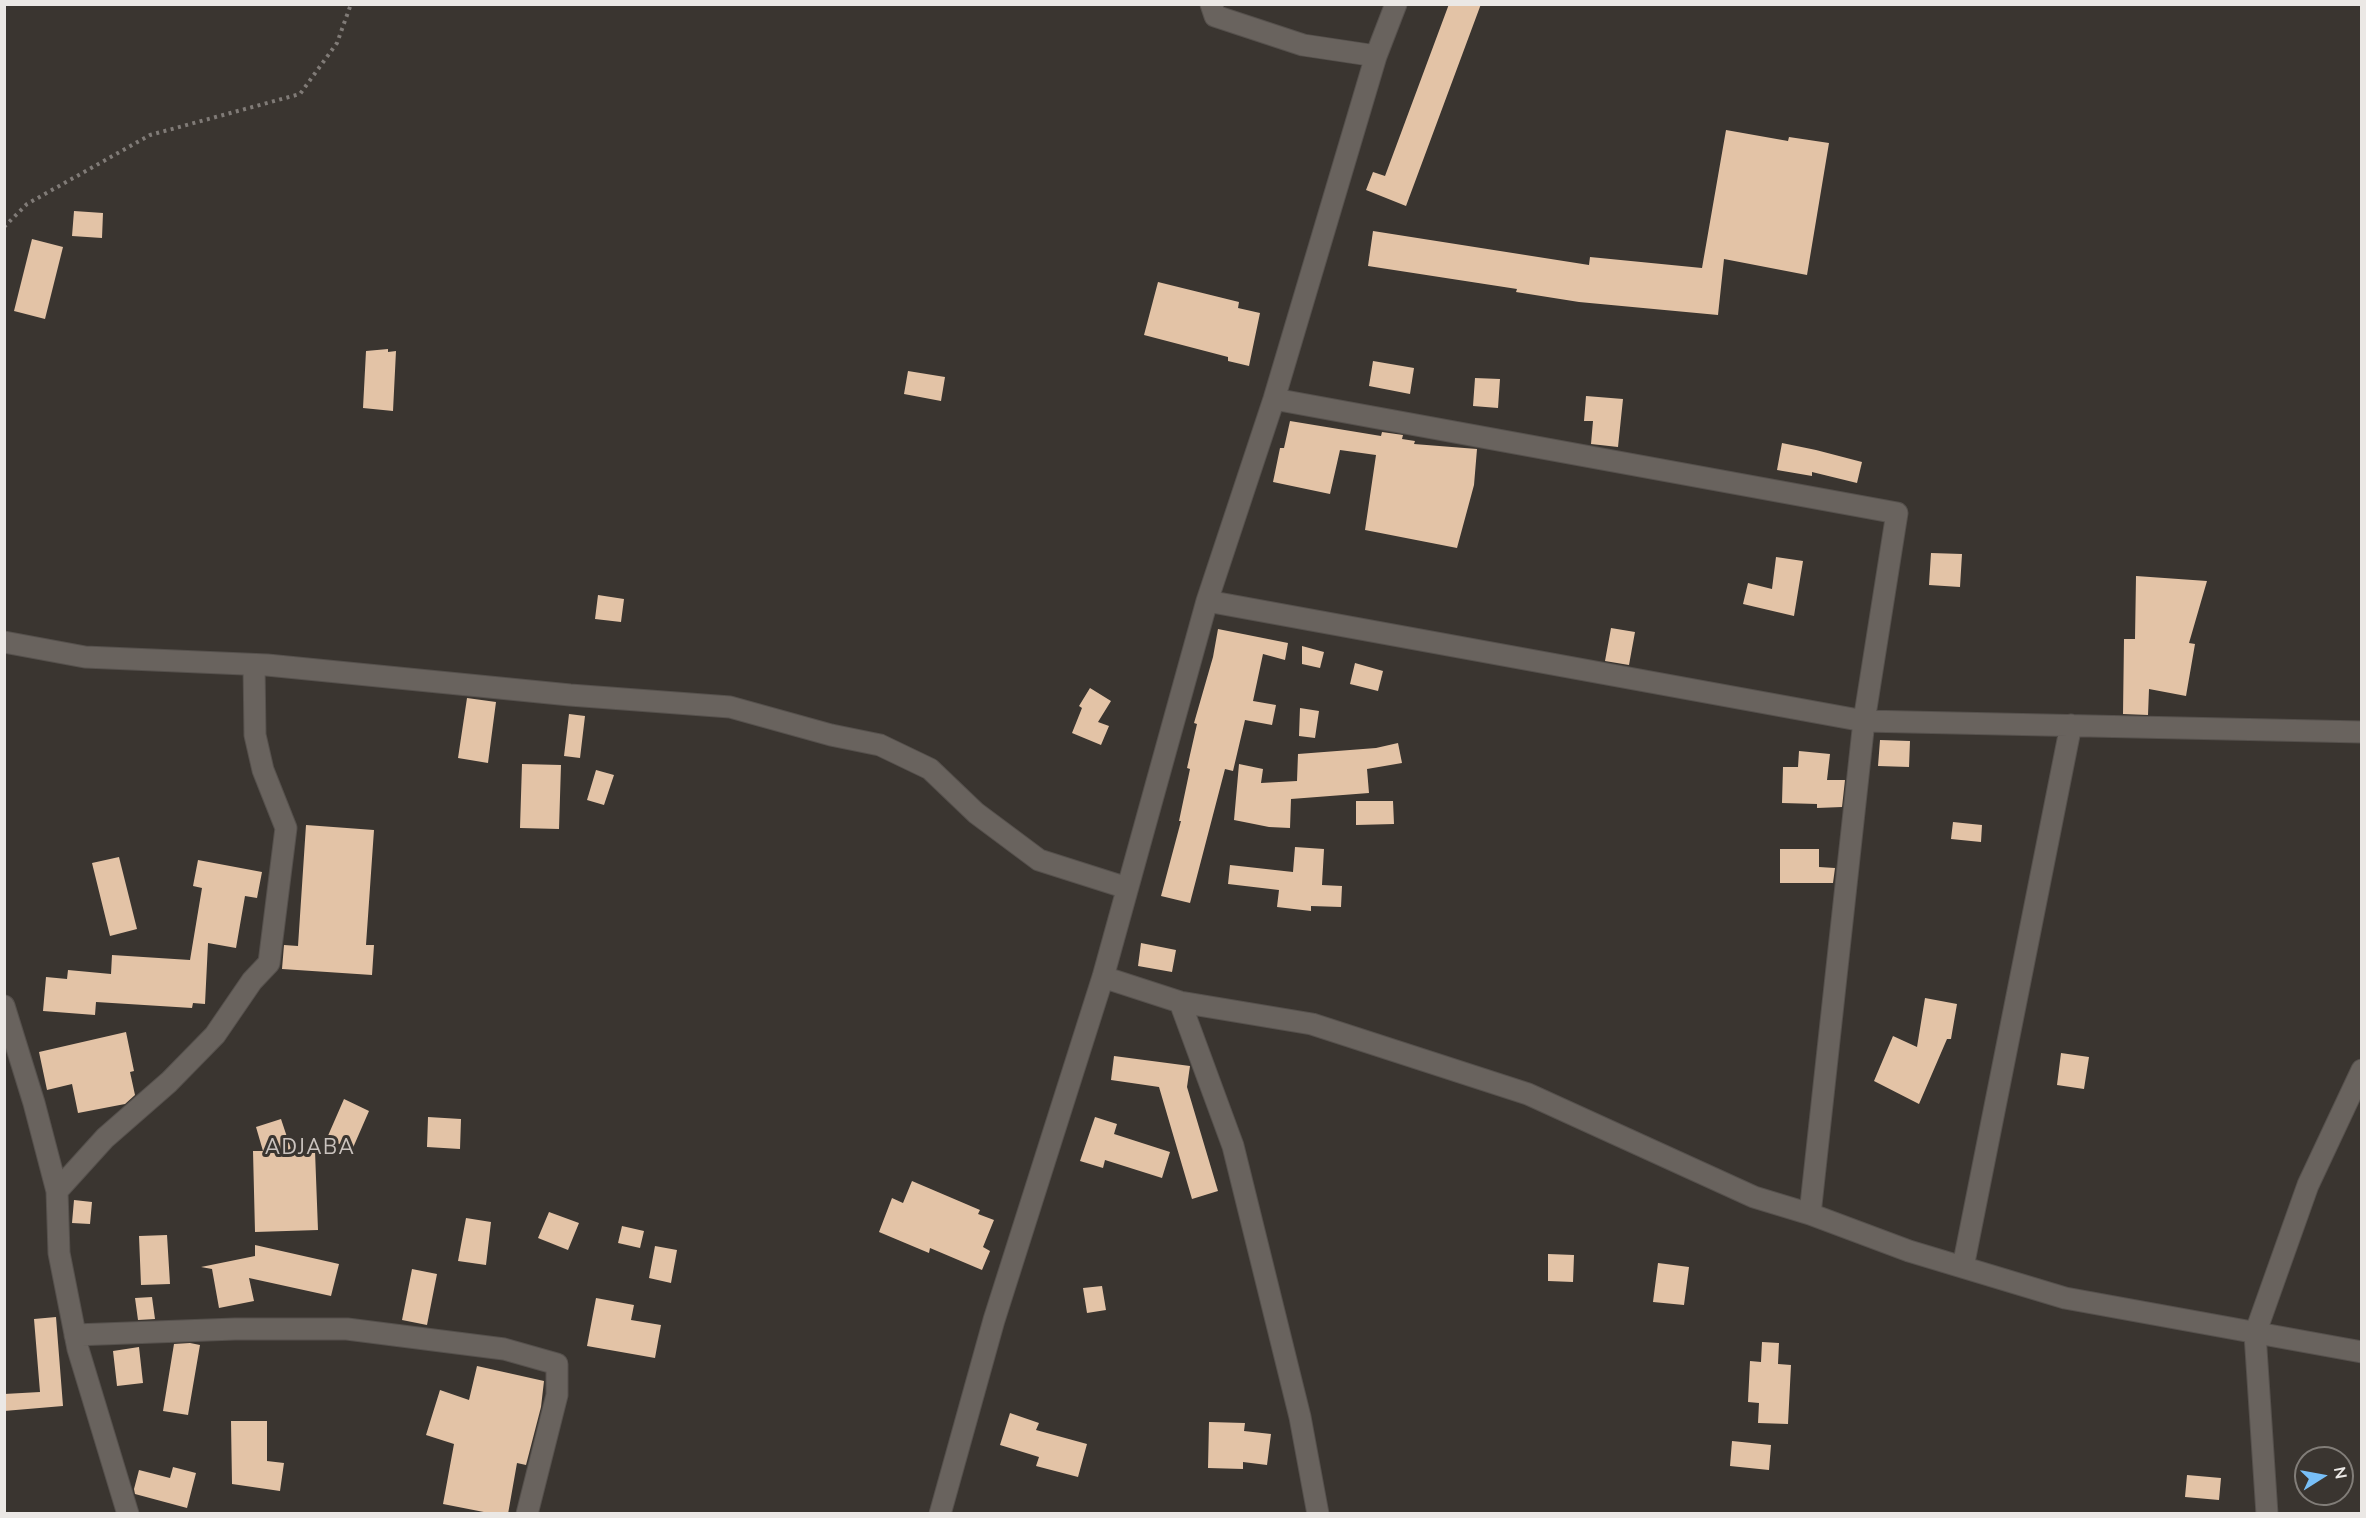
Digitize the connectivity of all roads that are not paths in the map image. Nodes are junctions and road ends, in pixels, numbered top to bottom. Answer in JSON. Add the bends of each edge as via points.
{"nodes":[{"id":1,"x":1211,"y":4,"type":"edge"},
{"id":2,"x":1396,"y":4,"type":"edge"},
{"id":3,"x":1376,"y":56,"type":"junction"},
{"id":4,"x":1274,"y":399,"type":"junction"},
{"id":5,"x":1207,"y":601,"type":"junction"},
{"id":6,"x":4,"y":642,"type":"edge"},
{"id":7,"x":254,"y":665,"type":"junction"},
{"id":8,"x":1864,"y":721,"type":"junction"},
{"id":9,"x":2071,"y":725,"type":"junction"},
{"id":10,"x":2361,"y":732,"type":"edge"},
{"id":11,"x":1127,"y":888,"type":"junction"},
{"id":12,"x":1103,"y":977,"type":"junction"},
{"id":13,"x":1180,"y":1002,"type":"junction"},
{"id":14,"x":7,"y":1018,"type":"edge"},
{"id":15,"x":2361,"y":1070,"type":"edge"},
{"id":16,"x":57,"y":1191,"type":"junction"},
{"id":17,"x":1810,"y":1214,"type":"junction"},
{"id":18,"x":1963,"y":1268,"type":"junction"},
{"id":19,"x":2255,"y":1334,"type":"junction"},
{"id":20,"x":75,"y":1335,"type":"junction"},
{"id":21,"x":2361,"y":1352,"type":"edge"},
{"id":22,"x":128,"y":1514,"type":"edge"},
{"id":23,"x":527,"y":1514,"type":"edge"},
{"id":24,"x":940,"y":1514,"type":"edge"},
{"id":25,"x":1318,"y":1514,"type":"edge"},
{"id":26,"x":2267,"y":1514,"type":"edge"}],
"edges":[{"from":1,"to":3,"type":"street","via":[[1215,16],[1303,45]]},
{"from":2,"to":3,"type":"street"},
{"from":3,"to":4,"type":"street"},
{"from":4,"to":5,"type":"street"},
{"from":4,"to":8,"type":"street","via":[[1897,513]]},
{"from":5,"to":8,"type":"street"},
{"from":5,"to":11,"type":"street"},
{"from":6,"to":7,"type":"street","via":[[85,657]]},
{"from":7,"to":11,"type":"street","via":[[730,707],[880,744],[930,769],[976,813],[1039,860]]},
{"from":7,"to":16,"type":"street","via":[[255,735],[262,770],[286,828],[269,963],[215,1035],[105,1138]]},
{"from":8,"to":9,"type":"street"},
{"from":8,"to":17,"type":"street"},
{"from":9,"to":10,"type":"street"},
{"from":9,"to":18,"type":"street"},
{"from":11,"to":12,"type":"street"},
{"from":12,"to":13,"type":"street"},
{"from":12,"to":24,"type":"street","via":[[994,1320]]},
{"from":13,"to":17,"type":"street","via":[[1312,1024],[1528,1094],[1754,1197]]},
{"from":13,"to":25,"type":"street","via":[[1233,1146],[1300,1417]]},
{"from":14,"to":16,"type":"street"},
{"from":15,"to":19,"type":"street","via":[[2308,1185]]},
{"from":16,"to":20,"type":"street","via":[[59,1253]]},
{"from":17,"to":18,"type":"street"},
{"from":18,"to":19,"type":"street","via":[[2065,1298]]},
{"from":19,"to":21,"type":"street"},
{"from":19,"to":26,"type":"street"},
{"from":20,"to":22,"type":"street"},
{"from":20,"to":23,"type":"street","via":[[348,1329],[504,1349],[557,1364],[557,1395]]}]}
